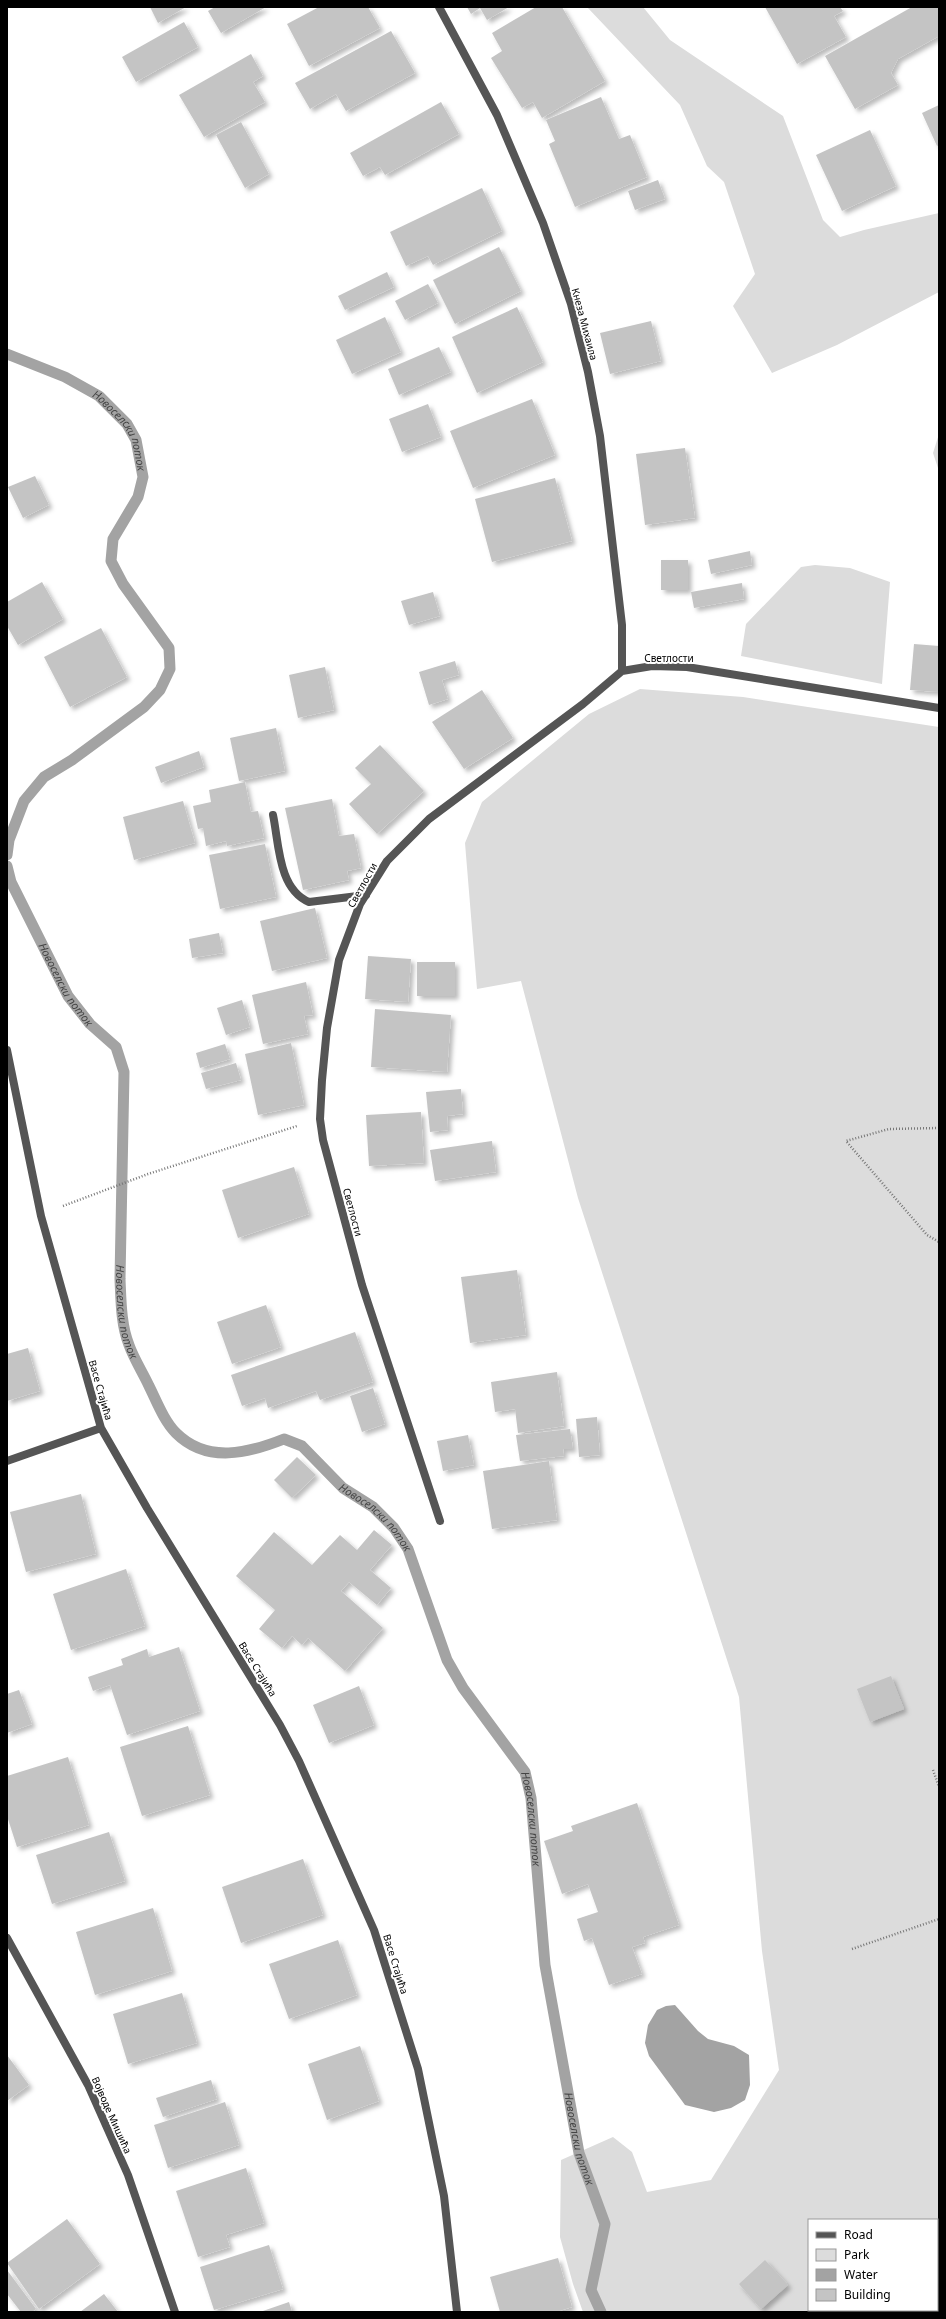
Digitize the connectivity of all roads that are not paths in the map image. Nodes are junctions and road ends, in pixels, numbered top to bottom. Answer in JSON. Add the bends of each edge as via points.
{"nodes":[{"id":1,"x":439,"y":7,"type":"edge"},
{"id":2,"x":622,"y":671,"type":"junction"},
{"id":3,"x":939,"y":708,"type":"edge"},
{"id":4,"x":273,"y":815,"type":"dead end"},
{"id":5,"x":366,"y":895,"type":"junction"},
{"id":6,"x":7,"y":1050,"type":"edge"},
{"id":7,"x":101,"y":1428,"type":"junction"},
{"id":8,"x":7,"y":1461,"type":"edge"},
{"id":9,"x":440,"y":1521,"type":"dead end"},
{"id":10,"x":7,"y":1938,"type":"edge"},
{"id":11,"x":175,"y":2312,"type":"edge"},
{"id":12,"x":457,"y":2312,"type":"edge"}],
"edges":[{"from":1,"to":2,"type":"street","name":"Кнеза Михаила","via":[[504,129],[544,223],[571,304],[588,372],[600,436],[622,625]]},
{"from":2,"to":3,"type":"street","name":"Светлости","via":[[652,666],[687,667]]},
{"from":2,"to":5,"type":"street","name":"Светлости","via":[[430,819],[387,861]]},
{"from":4,"to":5,"type":"street","via":[[284,872],[291,888],[301,898],[309,902]]},
{"from":5,"to":9,"type":"street","name":"Светлости","via":[[360,904],[340,960],[327,1028],[320,1119],[362,1284]]},
{"from":6,"to":7,"type":"street","name":"Васе Стајића","via":[[41,1216]]},
{"from":7,"to":8,"type":"street"},
{"from":7,"to":12,"type":"street","name":"Васе Стајића","via":[[280,1725],[299,1761],[374,1930],[418,2069],[444,2196]]},
{"from":10,"to":11,"type":"street","name":"Војводе Мишића","via":[[88,2085],[128,2175]]}]}
